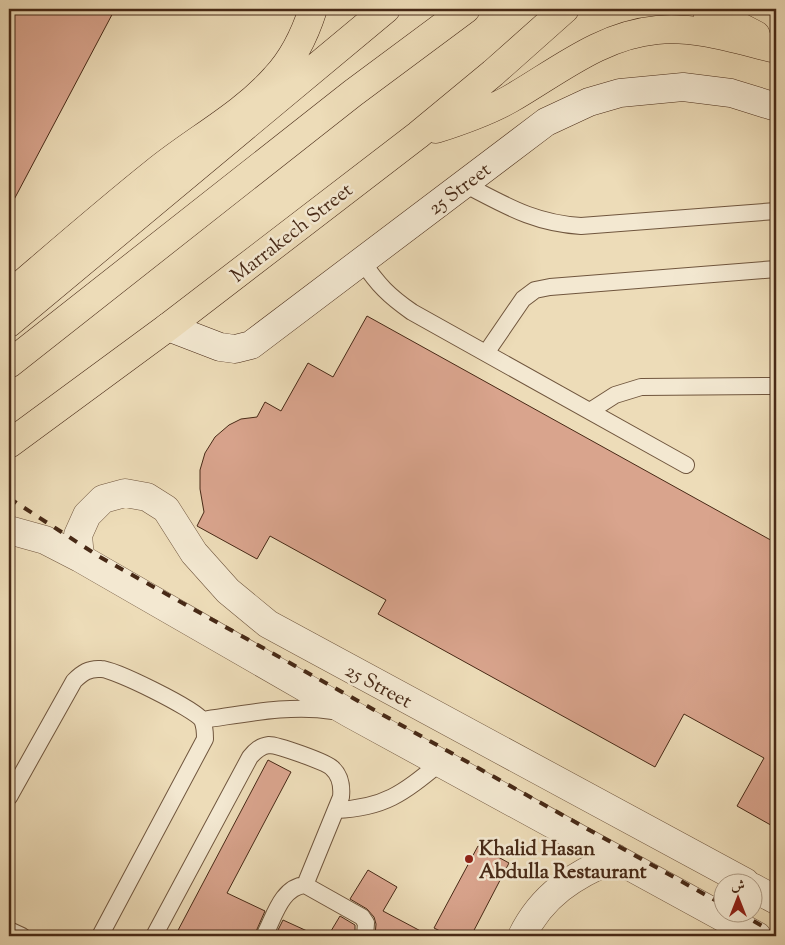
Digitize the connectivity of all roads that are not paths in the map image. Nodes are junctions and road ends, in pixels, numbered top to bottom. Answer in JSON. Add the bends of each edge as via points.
{"nodes":[{"id":1,"x":313,"y":9,"type":"edge"},
{"id":2,"x":386,"y":9,"type":"edge"},
{"id":3,"x":466,"y":9,"type":"edge"},
{"id":4,"x":565,"y":9,"type":"edge"},
{"id":5,"x":706,"y":9,"type":"edge"},
{"id":6,"x":776,"y":45,"type":"edge"},
{"id":7,"x":776,"y":49,"type":"edge"},
{"id":8,"x":776,"y":107,"type":"edge"},
{"id":9,"x":418,"y":135,"type":"junction"},
{"id":10,"x":156,"y":171,"type":"junction"},
{"id":11,"x":464,"y":184,"type":"junction"},
{"id":12,"x":776,"y":212,"type":"edge"},
{"id":13,"x":362,"y":261,"type":"junction"},
{"id":14,"x":776,"y":269,"type":"edge"},
{"id":15,"x":9,"y":273,"type":"edge"},
{"id":16,"x":9,"y":295,"type":"edge"},
{"id":17,"x":9,"y":323,"type":"edge"},
{"id":18,"x":168,"y":328,"type":"junction"},
{"id":19,"x":486,"y":353,"type":"junction"},
{"id":20,"x":9,"y":364,"type":"edge"},
{"id":21,"x":776,"y":386,"type":"edge"},
{"id":22,"x":590,"y":412,"type":"junction"},
{"id":23,"x":9,"y":444,"type":"edge"},
{"id":24,"x":686,"y":465,"type":"dead end"},
{"id":25,"x":9,"y":530,"type":"edge"},
{"id":26,"x":80,"y":558,"type":"junction"},
{"id":27,"x":313,"y":650,"type":"junction"},
{"id":28,"x":311,"y":689,"type":"junction"},
{"id":29,"x":351,"y":714,"type":"junction"},
{"id":30,"x":202,"y":720,"type":"junction"},
{"id":31,"x":440,"y":763,"type":"junction"},
{"id":32,"x":9,"y":797,"type":"edge"},
{"id":33,"x":336,"y":810,"type":"junction"},
{"id":34,"x":615,"y":858,"type":"junction"},
{"id":35,"x":726,"y":872,"type":"edge"},
{"id":36,"x":305,"y":885,"type":"junction"},
{"id":37,"x":762,"y":892,"type":"edge"},
{"id":38,"x":776,"y":900,"type":"edge"},
{"id":39,"x":9,"y":930,"type":"edge"},
{"id":40,"x":22,"y":936,"type":"edge"},
{"id":41,"x":100,"y":936,"type":"edge"},
{"id":42,"x":154,"y":936,"type":"edge"},
{"id":43,"x":264,"y":936,"type":"edge"},
{"id":44,"x":365,"y":936,"type":"edge"},
{"id":45,"x":522,"y":936,"type":"edge"},
{"id":46,"x":756,"y":936,"type":"edge"}],
"edges":[{"from":1,"to":10,"type":"main road","via":[[294,52],[276,78],[253,100]]},
{"from":2,"to":17,"type":"main road"},
{"from":3,"to":20,"type":"main road"},
{"from":4,"to":9,"type":"main road","name":"Marrakech Street"},
{"from":5,"to":6,"type":"main road"},
{"from":7,"to":9,"type":"main road","via":[[689,30],[635,33],[596,46],[507,100],[464,120]]},
{"from":8,"to":11,"type":"street","name":"25 Street","via":[[731,93],[683,87],[620,93],[589,102],[546,122]]},
{"from":9,"to":18,"type":"main road","name":"Marrakech Street"},
{"from":10,"to":15,"type":"main road"},
{"from":10,"to":16,"type":"main road"},
{"from":11,"to":12,"type":"lane","via":[[537,219],[581,226]]},
{"from":11,"to":13,"type":"street","name":"25 Street"},
{"from":13,"to":18,"type":"street","name":"25 Street","via":[[251,345],[235,349],[220,347]]},
{"from":13,"to":19,"type":"lane","via":[[375,282],[392,298]]},
{"from":14,"to":19,"type":"lane","via":[[535,290],[523,299]]},
{"from":18,"to":23,"type":"main road","name":"Marrakech Street"},
{"from":19,"to":22,"type":"lane"},
{"from":21,"to":22,"type":"lane","via":[[641,387],[615,395]]},
{"from":22,"to":24,"type":"lane"},
{"from":25,"to":26,"type":"street","name":"25 Street","via":[[45,540]]},
{"from":26,"to":27,"type":"street","name":"25 Street","via":[[78,535],[87,514],[103,499],[125,493],[147,497],[166,510],[194,553],[228,591],[268,624]]},
{"from":26,"to":28,"type":"street","name":"25 Street"},
{"from":27,"to":28,"type":"street"},
{"from":27,"to":35,"type":"street","name":"25 Street"},
{"from":28,"to":29,"type":"street","name":"25 Street"},
{"from":29,"to":30,"type":"lane","via":[[313,708]]},
{"from":29,"to":31,"type":"street","name":"25 Street"},
{"from":30,"to":32,"type":"lane","via":[[169,698],[114,672],[92,669],[74,681]]},
{"from":30,"to":41,"type":"lane","via":[[205,739]]},
{"from":31,"to":33,"type":"lane","via":[[395,797],[376,805]]},
{"from":31,"to":34,"type":"street","name":"25 Street"},
{"from":33,"to":36,"type":"lane"},
{"from":33,"to":42,"type":"lane","via":[[342,786],[332,767],[279,746],[257,749]]},
{"from":34,"to":45,"type":"street","via":[[562,886],[541,907]]},
{"from":34,"to":46,"type":"street","name":"25 Street"},
{"from":36,"to":43,"type":"lane","via":[[296,886],[284,896]]},
{"from":36,"to":44,"type":"lane","via":[[362,917],[366,923]]},
{"from":37,"to":38,"type":"street"},
{"from":39,"to":40,"type":"lane"}]}
